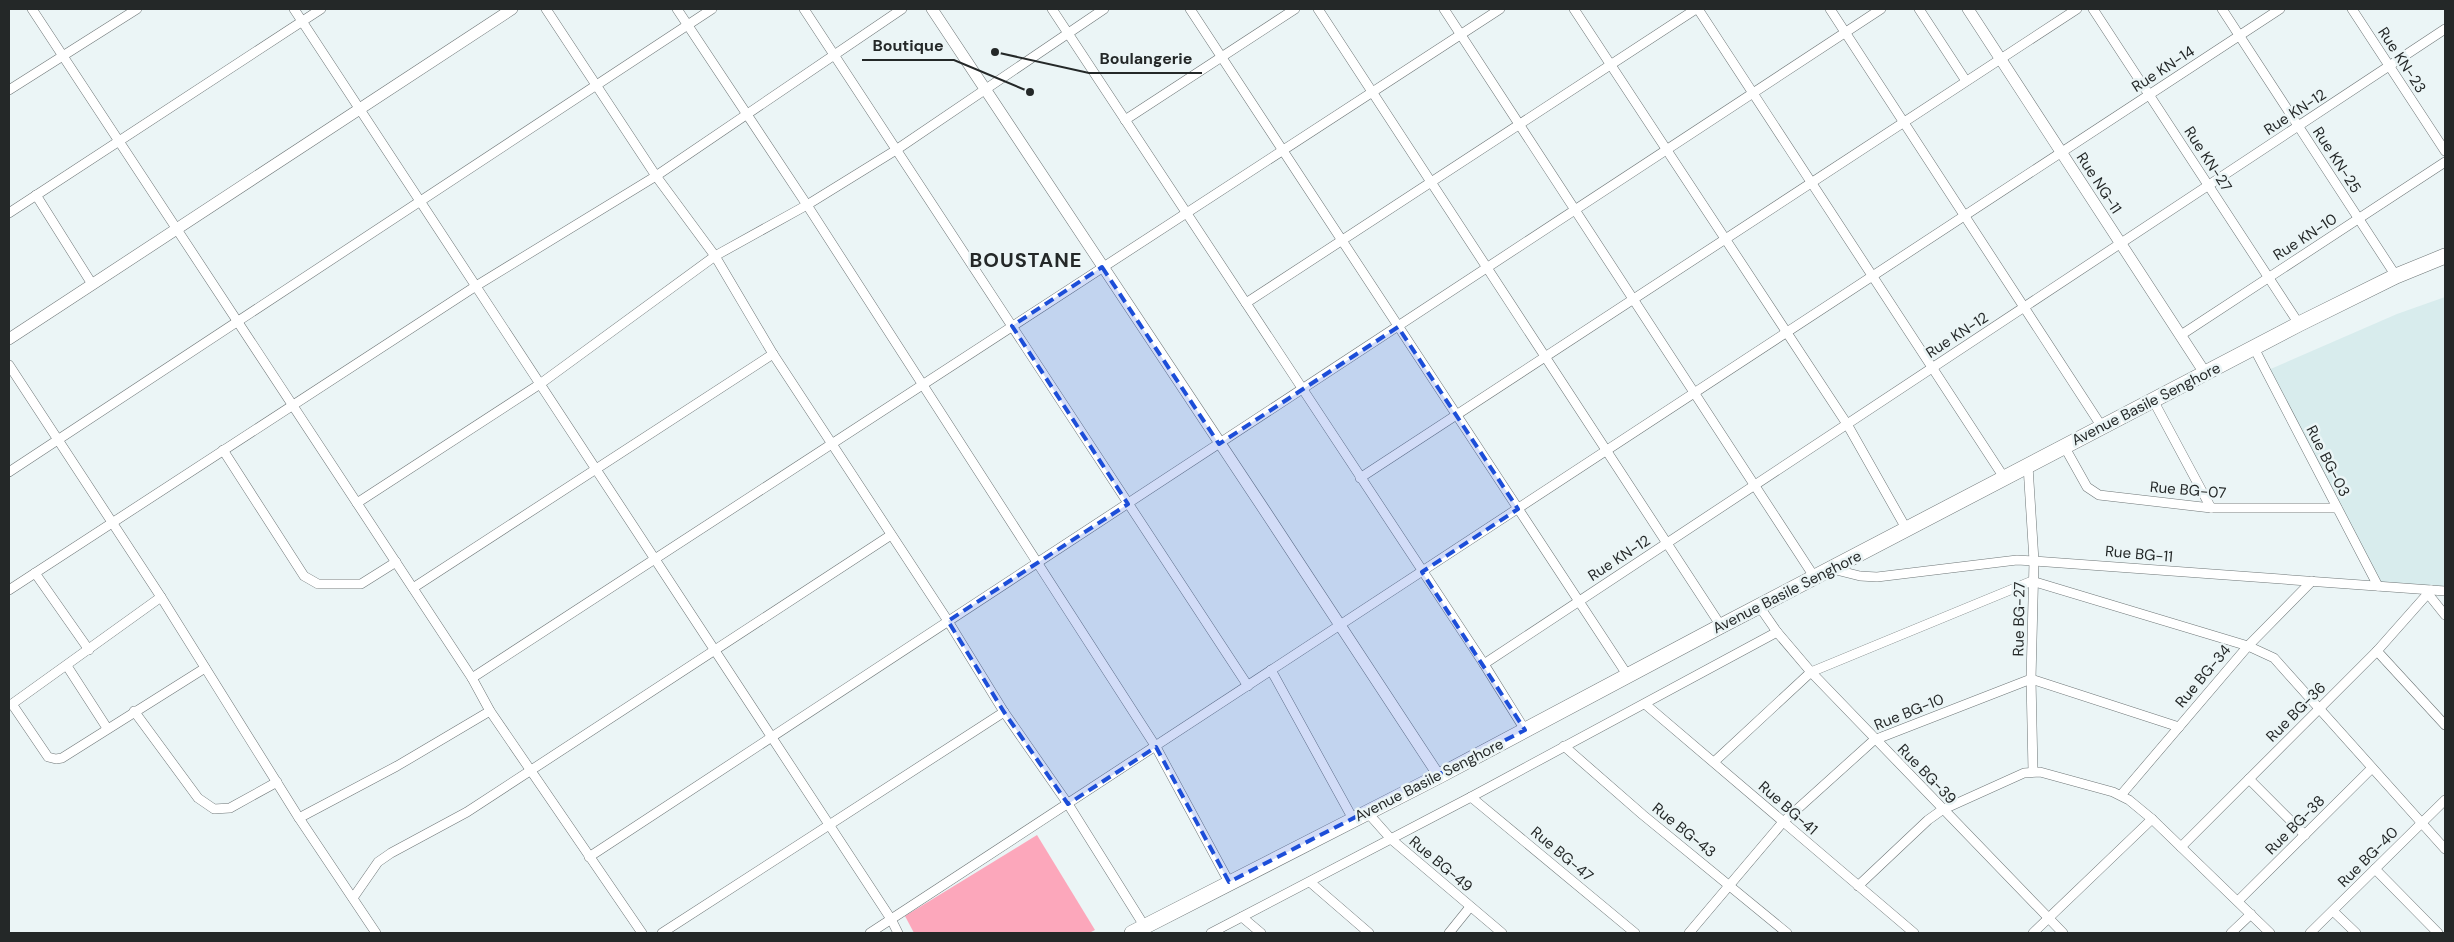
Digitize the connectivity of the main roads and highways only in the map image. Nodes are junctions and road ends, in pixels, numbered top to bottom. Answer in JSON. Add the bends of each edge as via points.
{"nodes":[{"id":1,"x":2445,"y":256,"type":"edge"},
{"id":2,"x":1138,"y":930,"type":"edge"}],
"edges":[{"from":1,"to":2,"type":"highway","name":"Avenue Basile Senghore","via":[[2396,276],[2299,324],[1439,776]]}]}
